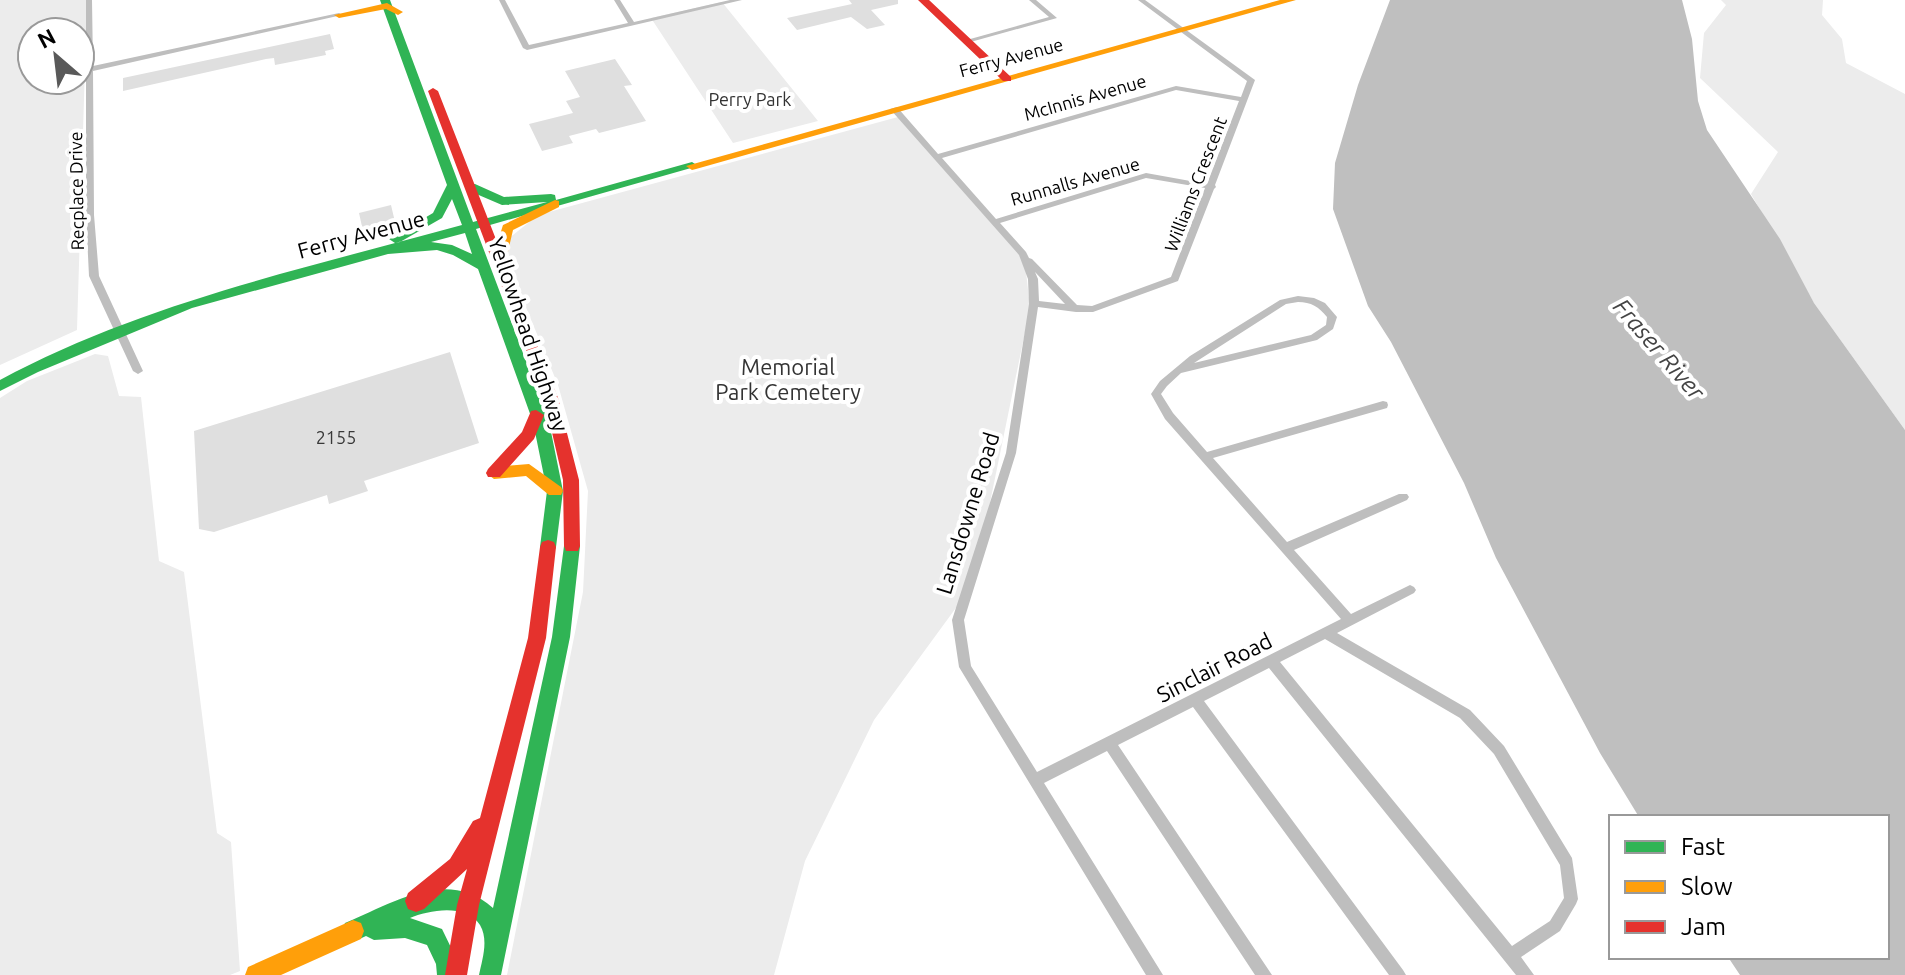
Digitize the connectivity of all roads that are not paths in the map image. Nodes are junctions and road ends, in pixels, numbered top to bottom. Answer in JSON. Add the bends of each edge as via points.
{"nodes":[{"id":1,"x":370,"y":0,"type":"edge"},
{"id":2,"x":502,"y":0,"type":"edge"},
{"id":3,"x":617,"y":0,"type":"edge"},
{"id":4,"x":739,"y":0,"type":"edge"},
{"id":5,"x":923,"y":0,"type":"edge"},
{"id":6,"x":1032,"y":0,"type":"edge"},
{"id":7,"x":1141,"y":0,"type":"edge"},
{"id":8,"x":1291,"y":0,"type":"edge"},
{"id":9,"x":390,"y":2,"type":"edge"},
{"id":10,"x":343,"y":14,"type":"junction"},
{"id":11,"x":400,"y":24,"type":"junction"},
{"id":12,"x":632,"y":24,"type":"junction"},
{"id":13,"x":1183,"y":31,"type":"junction"},
{"id":14,"x":967,"y":41,"type":"junction"},
{"id":15,"x":96,"y":68,"type":"edge"},
{"id":16,"x":1007,"y":79,"type":"junction"},
{"id":17,"x":90,"y":96,"type":"edge"},
{"id":18,"x":1244,"y":100,"type":"junction"},
{"id":19,"x":894,"y":109,"type":"junction"},
{"id":20,"x":936,"y":157,"type":"junction"},
{"id":21,"x":452,"y":187,"type":"junction"},
{"id":22,"x":471,"y":187,"type":"junction"},
{"id":23,"x":1212,"y":187,"type":"junction"},
{"id":24,"x":553,"y":201,"type":"junction"},
{"id":25,"x":475,"y":222,"type":"junction"},
{"id":26,"x":994,"y":222,"type":"junction"},
{"id":27,"x":391,"y":245,"type":"junction"},
{"id":28,"x":1023,"y":254,"type":"junction"},
{"id":29,"x":491,"y":264,"type":"junction"},
{"id":30,"x":1034,"y":304,"type":"junction"},
{"id":31,"x":1076,"y":309,"type":"junction"},
{"id":32,"x":120,"y":328,"type":"junction"},
{"id":33,"x":1178,"y":370,"type":"junction"},
{"id":34,"x":138,"y":371,"type":"dead end"},
{"id":35,"x":0,"y":376,"type":"edge"},
{"id":36,"x":0,"y":386,"type":"edge"},
{"id":37,"x":1383,"y":405,"type":"dead end"},
{"id":38,"x":536,"y":415,"type":"junction"},
{"id":39,"x":1206,"y":456,"type":"junction"},
{"id":40,"x":555,"y":491,"type":"junction"},
{"id":41,"x":1403,"y":497,"type":"dead end"},
{"id":42,"x":1286,"y":548,"type":"junction"},
{"id":43,"x":1410,"y":590,"type":"dead end"},
{"id":44,"x":1350,"y":621,"type":"junction"},
{"id":45,"x":1326,"y":633,"type":"junction"},
{"id":46,"x":1271,"y":661,"type":"junction"},
{"id":47,"x":1195,"y":700,"type":"junction"},
{"id":48,"x":1109,"y":743,"type":"junction"},
{"id":49,"x":1036,"y":780,"type":"junction"},
{"id":50,"x":497,"y":794,"type":"junction"},
{"id":51,"x":468,"y":905,"type":"junction"},
{"id":52,"x":406,"y":909,"type":"junction"},
{"id":53,"x":353,"y":931,"type":"junction"},
{"id":54,"x":496,"y":948,"type":"junction"},
{"id":55,"x":1511,"y":955,"type":"junction"},
{"id":56,"x":256,"y":975,"type":"edge"},
{"id":57,"x":448,"y":975,"type":"edge"},
{"id":58,"x":456,"y":975,"type":"edge"},
{"id":59,"x":490,"y":975,"type":"edge"},
{"id":60,"x":1155,"y":975,"type":"edge"},
{"id":61,"x":1264,"y":975,"type":"edge"},
{"id":62,"x":1398,"y":975,"type":"edge"},
{"id":63,"x":1526,"y":975,"type":"edge"}],
"edges":[{"from":1,"to":10,"type":"main road"},
{"from":2,"to":12,"type":"street","via":[[527,48]]},
{"from":3,"to":12,"type":"street"},
{"from":4,"to":12,"type":"street"},
{"from":5,"to":14,"type":"main road"},
{"from":6,"to":14,"type":"street","via":[[1054,18]]},
{"from":7,"to":13,"type":"street"},
{"from":8,"to":13,"type":"main road","name":"Ferry Avenue"},
{"from":9,"to":10,"type":"main road"},
{"from":9,"to":11,"type":"main road","name":"Yellowhead Highway"},
{"from":10,"to":11,"type":"main road"},
{"from":10,"to":15,"type":"street"},
{"from":11,"to":21,"type":"main road","name":"Yellowhead Highway"},
{"from":11,"to":22,"type":"main road","name":"Yellowhead Highway"},
{"from":13,"to":16,"type":"main road","name":"Ferry Avenue"},
{"from":13,"to":18,"type":"street","name":"Williams Crescent","via":[[1251,80]]},
{"from":14,"to":16,"type":"main road"},
{"from":16,"to":19,"type":"main road","name":"Ferry Avenue"},
{"from":17,"to":32,"type":"street","name":"Recplace Drive","via":[[94,276]]},
{"from":18,"to":20,"type":"street","name":"McInnis Avenue","via":[[1176,88]]},
{"from":18,"to":23,"type":"street","name":"Williams Crescent"},
{"from":19,"to":20,"type":"street","name":"Lansdowne Road"},
{"from":19,"to":24,"type":"main road","name":"Ferry Avenue"},
{"from":20,"to":26,"type":"street","name":"Lansdowne Road"},
{"from":21,"to":25,"type":"main road","name":"Yellowhead Highway"},
{"from":21,"to":27,"type":"main road","via":[[440,215]]},
{"from":22,"to":24,"type":"main road","via":[[502,201]]},
{"from":22,"to":25,"type":"main road","name":"Yellowhead Highway"},
{"from":23,"to":26,"type":"street","name":"Runnalls Avenue","via":[[1146,175]]},
{"from":23,"to":31,"type":"street","name":"Williams Crescent","via":[[1175,279],[1093,309]]},
{"from":24,"to":25,"type":"main road","name":"Ferry Avenue"},
{"from":24,"to":29,"type":"main road","via":[[507,228]]},
{"from":25,"to":27,"type":"main road","name":"Ferry Avenue"},
{"from":25,"to":29,"type":"main road","name":"Yellowhead Highway"},
{"from":26,"to":28,"type":"street","name":"Lansdowne Road"},
{"from":27,"to":29,"type":"main road","via":[[438,243]]},
{"from":27,"to":32,"type":"main road","name":"Ferry Avenue"},
{"from":28,"to":30,"type":"street","name":"Lansdowne Road","via":[[1033,279]]},
{"from":28,"to":31,"type":"street"},
{"from":29,"to":38,"type":"main road","name":"Yellowhead Highway"},
{"from":29,"to":54,"type":"main road","name":"Yellowhead Highway","via":[[551,398],[571,480],[573,540],[561,637]]},
{"from":30,"to":31,"type":"street","name":"Williams Crescent"},
{"from":30,"to":49,"type":"street","name":"Lansdowne Road","via":[[1011,453],[958,620],[965,667]]},
{"from":32,"to":34,"type":"street","name":"Recplace Drive"},
{"from":32,"to":35,"type":"main road","name":"Ferry Avenue"},
{"from":32,"to":36,"type":"main road","name":"Ferry Avenue"},
{"from":33,"to":33,"type":"street","via":[[1314,338],[1330,327],[1332,317],[1315,299],[1283,302]]},
{"from":33,"to":39,"type":"street","via":[[1160,385],[1159,404]]},
{"from":37,"to":39,"type":"street"},
{"from":38,"to":40,"type":"main road","name":"Yellowhead Highway"},
{"from":38,"to":40,"type":"main road","via":[[529,435],[494,473],[529,470]]},
{"from":39,"to":42,"type":"street"},
{"from":40,"to":50,"type":"main road","name":"Yellowhead Highway","via":[[537,638]]},
{"from":41,"to":42,"type":"street"},
{"from":42,"to":44,"type":"street"},
{"from":43,"to":44,"type":"street","name":"Sinclair Road"},
{"from":44,"to":45,"type":"street","name":"Sinclair Road"},
{"from":45,"to":46,"type":"street","name":"Sinclair Road"},
{"from":45,"to":55,"type":"street","via":[[1465,714],[1499,750],[1567,863],[1571,899],[1555,926]]},
{"from":46,"to":47,"type":"street","name":"Sinclair Road"},
{"from":46,"to":55,"type":"street"},
{"from":47,"to":48,"type":"street","name":"Sinclair Road"},
{"from":47,"to":62,"type":"street"},
{"from":48,"to":49,"type":"street","name":"Sinclair Road"},
{"from":48,"to":61,"type":"street"},
{"from":49,"to":60,"type":"street","name":"Lansdowne Road"},
{"from":50,"to":51,"type":"main road","name":"Yellowhead Highway"},
{"from":50,"to":52,"type":"main road","via":[[457,866]]},
{"from":51,"to":52,"type":"main road","via":[[450,898]]},
{"from":51,"to":54,"type":"main road","via":[[490,920]]},
{"from":51,"to":58,"type":"main road","name":"Yellowhead Highway"},
{"from":52,"to":53,"type":"main road"},
{"from":53,"to":56,"type":"main road"},
{"from":53,"to":57,"type":"main road","via":[[405,927],[434,937]]},
{"from":54,"to":59,"type":"main road","name":"Yellowhead Highway"},
{"from":55,"to":63,"type":"street"}]}
